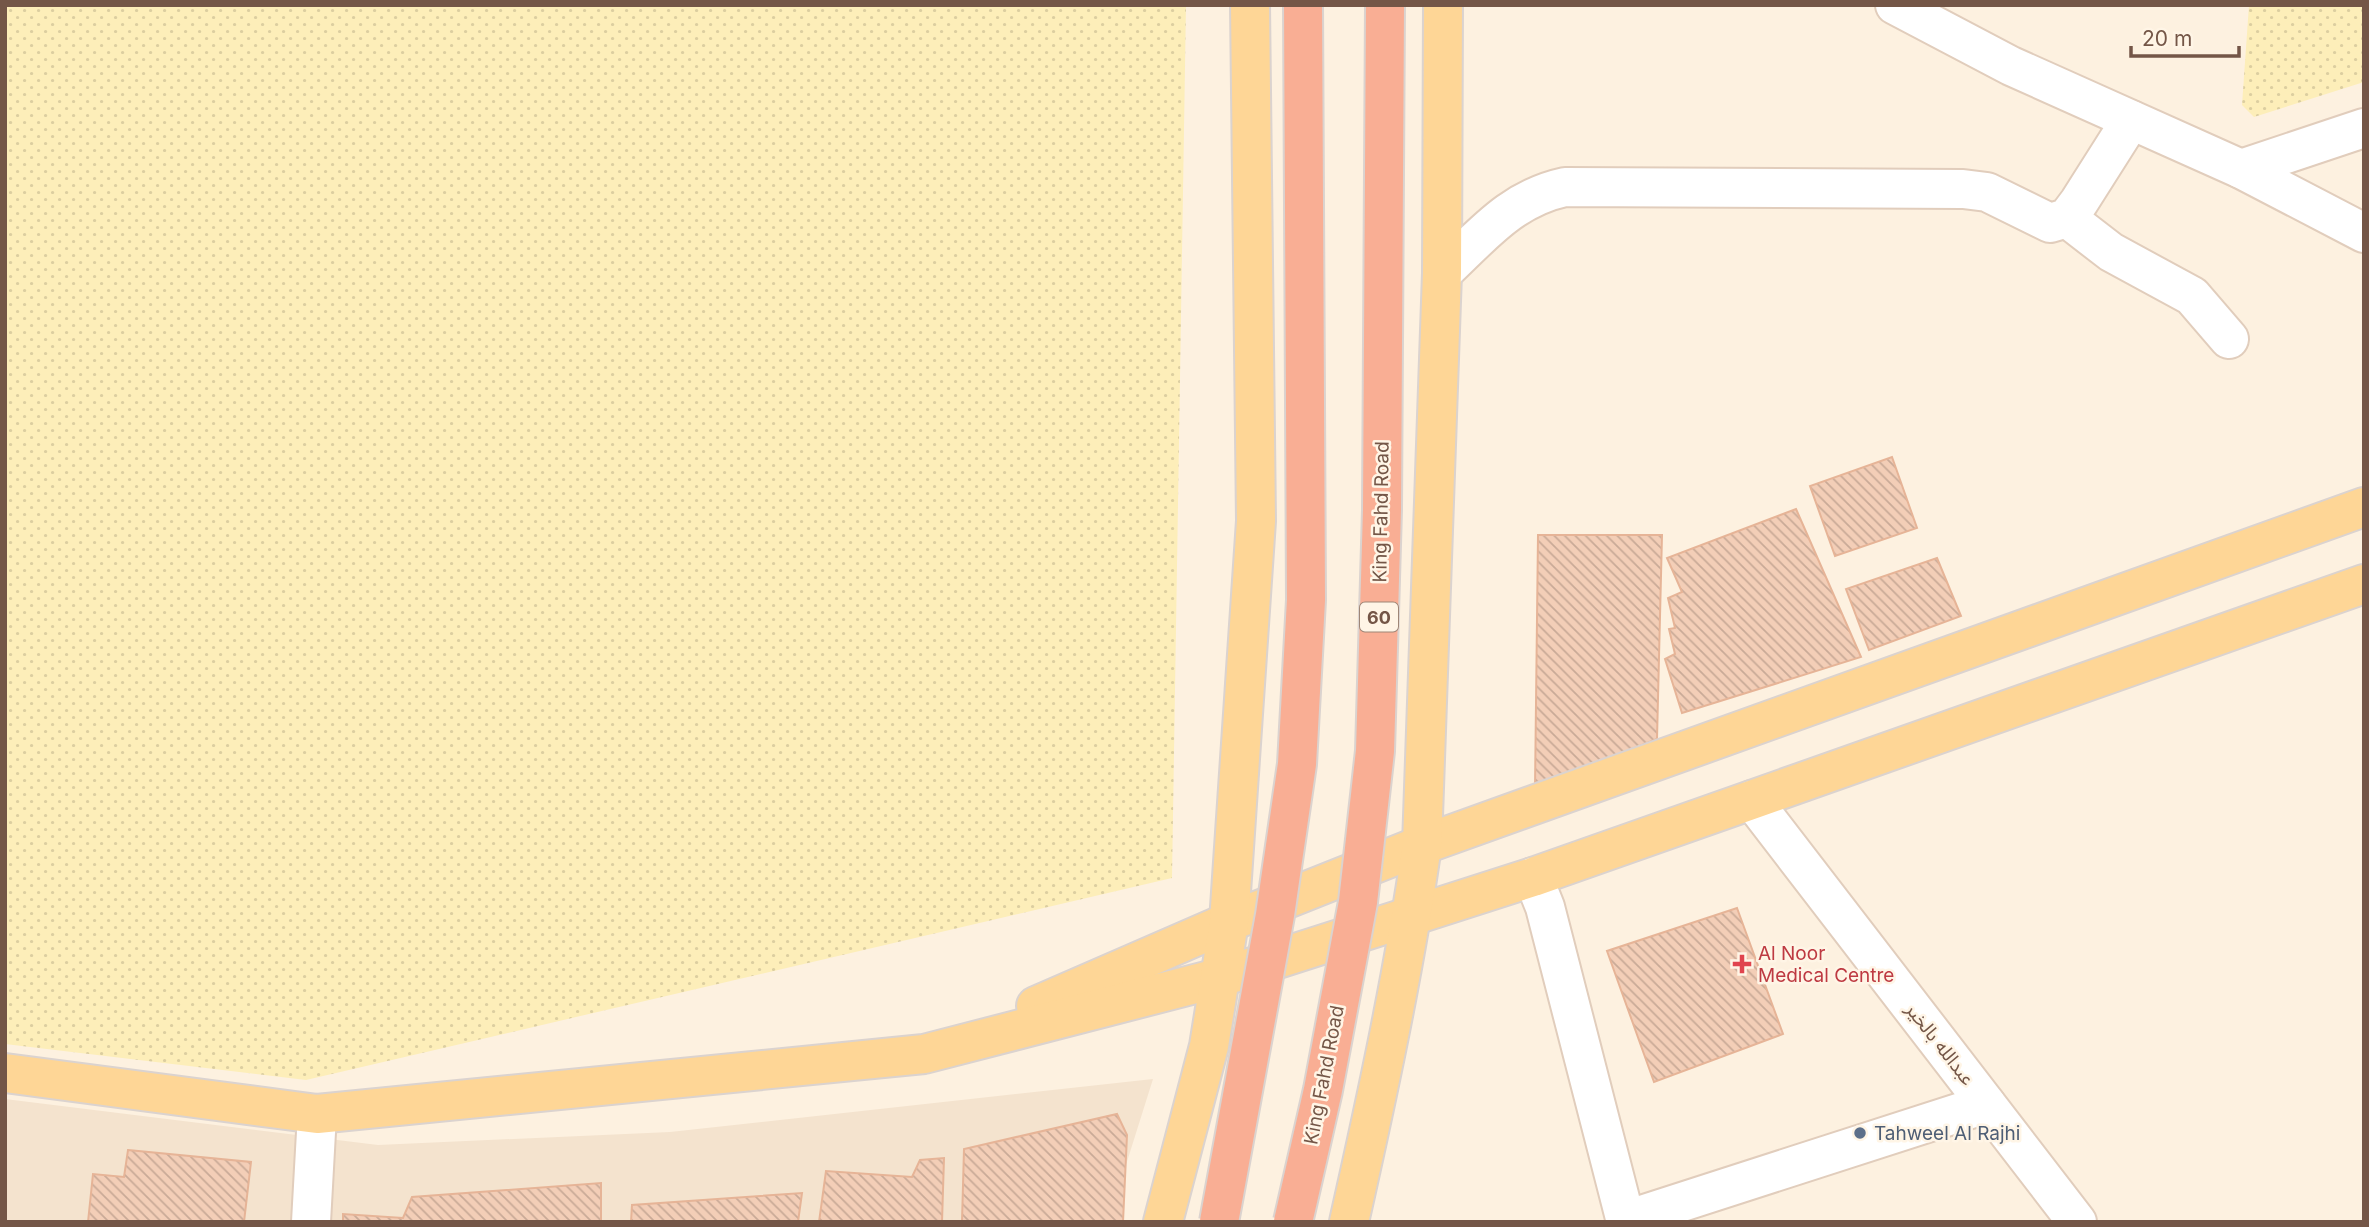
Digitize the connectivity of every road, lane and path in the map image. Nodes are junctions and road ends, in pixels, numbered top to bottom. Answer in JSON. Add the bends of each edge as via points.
{"nodes":[{"id":1,"x":1250,"y":5,"type":"edge"},
{"id":2,"x":1303,"y":5,"type":"edge"},
{"id":3,"x":1385,"y":5,"type":"edge"},
{"id":4,"x":1443,"y":5,"type":"edge"},
{"id":5,"x":1895,"y":5,"type":"edge"},
{"id":6,"x":2131,"y":120,"type":"junction"},
{"id":7,"x":2364,"y":128,"type":"edge"},
{"id":8,"x":2241,"y":169,"type":"junction"},
{"id":9,"x":2067,"y":218,"type":"junction"},
{"id":10,"x":2364,"y":233,"type":"edge"},
{"id":11,"x":1442,"y":273,"type":"junction"},
{"id":12,"x":2229,"y":339,"type":"dead end"},
{"id":13,"x":2364,"y":507,"type":"edge"},
{"id":14,"x":2364,"y":584,"type":"edge"},
{"id":15,"x":1752,"y":800,"type":"junction"},
{"id":16,"x":1422,"y":845,"type":"junction"},
{"id":17,"x":1533,"y":877,"type":"junction"},
{"id":18,"x":1412,"y":916,"type":"junction"},
{"id":19,"x":1229,"y":922,"type":"junction"},
{"id":20,"x":1218,"y":978,"type":"junction"},
{"id":21,"x":924,"y":1054,"type":"junction"},
{"id":22,"x":5,"y":1073,"type":"edge"},
{"id":23,"x":1986,"y":1104,"type":"junction"},
{"id":24,"x":317,"y":1114,"type":"junction"},
{"id":25,"x":1626,"y":1221,"type":"edge"},
{"id":26,"x":311,"y":1222,"type":"edge"},
{"id":27,"x":1163,"y":1222,"type":"edge"},
{"id":28,"x":1219,"y":1222,"type":"edge"},
{"id":29,"x":1293,"y":1222,"type":"edge"},
{"id":30,"x":1349,"y":1222,"type":"edge"},
{"id":31,"x":2077,"y":1222,"type":"edge"}],
"edges":[{"from":1,"to":19,"type":"main road","via":[[1256,521]]},
{"from":2,"to":28,"type":"highway","bridge":true,"via":[[1306,600],[1297,764],[1275,915]]},
{"from":3,"to":29,"type":"highway","name":"King Fahd Road","number":"60","bridge":true,"via":[[1382,510],[1375,751],[1358,902]]},
{"from":4,"to":11,"type":"main road"},
{"from":5,"to":6,"type":"street","via":[[2011,66]]},
{"from":6,"to":8,"type":"street"},
{"from":6,"to":9,"type":"street"},
{"from":7,"to":8,"type":"street"},
{"from":8,"to":10,"type":"street"},
{"from":9,"to":11,"type":"street","via":[[2050,223],[1987,192],[1963,189],[1564,187],[1512,207]]},
{"from":9,"to":12,"type":"street","via":[[2111,252],[2192,296]]},
{"from":11,"to":16,"type":"main road"},
{"from":13,"to":16,"type":"main road"},
{"from":14,"to":15,"type":"main road"},
{"from":15,"to":17,"type":"main road"},
{"from":15,"to":23,"type":"street","name":"عبدالله بالخير"},
{"from":16,"to":18,"type":"main road"},
{"from":16,"to":19,"type":"main road"},
{"from":17,"to":18,"type":"main road"},
{"from":17,"to":25,"type":"street","via":[[1545,907]]},
{"from":18,"to":20,"type":"main road"},
{"from":18,"to":30,"type":"main road"},
{"from":19,"to":20,"type":"main road"},
{"from":19,"to":21,"type":"main road"},
{"from":20,"to":21,"type":"main road"},
{"from":20,"to":27,"type":"main road","via":[[1209,1046]]},
{"from":21,"to":24,"type":"main road"},
{"from":22,"to":24,"type":"main road"},
{"from":23,"to":25,"type":"street"},
{"from":23,"to":31,"type":"street","name":"عبدالله بالخير"},
{"from":24,"to":26,"type":"street"}]}
